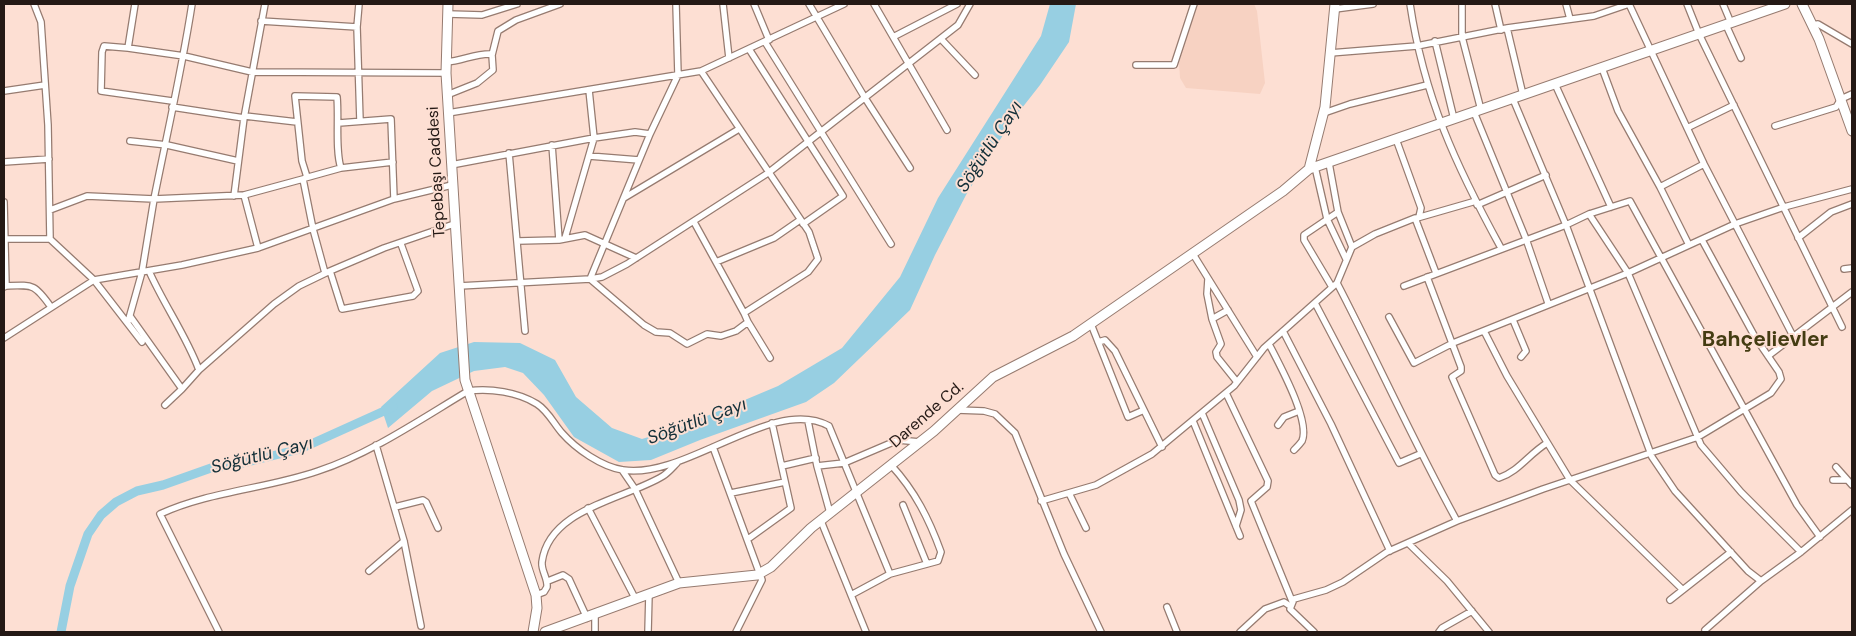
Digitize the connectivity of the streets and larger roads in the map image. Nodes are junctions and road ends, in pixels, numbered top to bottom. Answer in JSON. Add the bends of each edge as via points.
{"nodes":[{"id":1,"x":34,"y":4,"type":"edge"},
{"id":2,"x":135,"y":4,"type":"edge"},
{"id":3,"x":192,"y":4,"type":"edge"},
{"id":4,"x":265,"y":4,"type":"edge"},
{"id":5,"x":359,"y":4,"type":"edge"},
{"id":6,"x":448,"y":4,"type":"edge"},
{"id":7,"x":517,"y":4,"type":"edge"},
{"id":8,"x":560,"y":4,"type":"edge"},
{"id":9,"x":676,"y":4,"type":"edge"},
{"id":10,"x":723,"y":4,"type":"edge"},
{"id":11,"x":754,"y":4,"type":"edge"},
{"id":12,"x":809,"y":4,"type":"edge"},
{"id":13,"x":844,"y":4,"type":"edge"},
{"id":14,"x":874,"y":4,"type":"edge"},
{"id":15,"x":957,"y":4,"type":"edge"},
{"id":16,"x":970,"y":4,"type":"edge"},
{"id":17,"x":1194,"y":4,"type":"edge"},
{"id":18,"x":1373,"y":4,"type":"edge"},
{"id":19,"x":1410,"y":4,"type":"edge"},
{"id":20,"x":1462,"y":4,"type":"edge"},
{"id":21,"x":1495,"y":4,"type":"edge"},
{"id":22,"x":1566,"y":4,"type":"edge"},
{"id":23,"x":1629,"y":4,"type":"edge"},
{"id":24,"x":1688,"y":4,"type":"edge"},
{"id":25,"x":1724,"y":4,"type":"edge"},
{"id":26,"x":1785,"y":4,"type":"edge"},
{"id":27,"x":1803,"y":4,"type":"edge"},
{"id":28,"x":1335,"y":6,"type":"edge"},
{"id":29,"x":448,"y":14,"type":"junction"},
{"id":30,"x":817,"y":18,"type":"junction"},
{"id":31,"x":1570,"y":19,"type":"junction"},
{"id":32,"x":261,"y":21,"type":"junction"},
{"id":33,"x":1728,"y":24,"type":"junction"},
{"id":34,"x":1812,"y":25,"type":"junction"},
{"id":35,"x":357,"y":27,"type":"junction"},
{"id":36,"x":1504,"y":29,"type":"junction"},
{"id":37,"x":1699,"y":34,"type":"junction"},
{"id":38,"x":894,"y":36,"type":"junction"},
{"id":39,"x":1462,"y":37,"type":"junction"},
{"id":40,"x":940,"y":39,"type":"junction"},
{"id":41,"x":767,"y":41,"type":"junction"},
{"id":42,"x":1436,"y":41,"type":"junction"},
{"id":43,"x":1852,"y":44,"type":"edge"},
{"id":44,"x":1416,"y":46,"type":"junction"},
{"id":45,"x":128,"y":48,"type":"junction"},
{"id":46,"x":749,"y":49,"type":"junction"},
{"id":47,"x":1650,"y":51,"type":"junction"},
{"id":48,"x":1330,"y":53,"type":"junction"},
{"id":49,"x":492,"y":54,"type":"junction"},
{"id":50,"x":184,"y":56,"type":"junction"},
{"id":51,"x":729,"y":58,"type":"junction"},
{"id":52,"x":1741,"y":58,"type":"dead end"},
{"id":53,"x":446,"y":62,"type":"junction"},
{"id":54,"x":907,"y":64,"type":"junction"},
{"id":55,"x":1136,"y":65,"type":"dead end"},
{"id":56,"x":1602,"y":68,"type":"junction"},
{"id":57,"x":701,"y":71,"type":"junction"},
{"id":58,"x":252,"y":72,"type":"junction"},
{"id":59,"x":358,"y":73,"type":"junction"},
{"id":60,"x":446,"y":73,"type":"junction"},
{"id":61,"x":678,"y":75,"type":"junction"},
{"id":62,"x":975,"y":75,"type":"dead end"},
{"id":63,"x":1427,"y":84,"type":"junction"},
{"id":64,"x":1555,"y":84,"type":"junction"},
{"id":65,"x":45,"y":85,"type":"junction"},
{"id":66,"x":589,"y":90,"type":"junction"},
{"id":67,"x":4,"y":91,"type":"edge"},
{"id":68,"x":1852,"y":94,"type":"edge"},
{"id":69,"x":447,"y":95,"type":"junction"},
{"id":70,"x":1523,"y":95,"type":"junction"},
{"id":71,"x":864,"y":98,"type":"junction"},
{"id":72,"x":1513,"y":98,"type":"junction"},
{"id":73,"x":1841,"y":99,"type":"junction"},
{"id":74,"x":172,"y":104,"type":"junction"},
{"id":75,"x":1734,"y":105,"type":"junction"},
{"id":76,"x":1477,"y":111,"type":"junction"},
{"id":77,"x":448,"y":113,"type":"junction"},
{"id":78,"x":1324,"y":113,"type":"junction"},
{"id":79,"x":245,"y":117,"type":"junction"},
{"id":80,"x":1454,"y":119,"type":"junction"},
{"id":81,"x":360,"y":121,"type":"junction"},
{"id":82,"x":297,"y":122,"type":"junction"},
{"id":83,"x":339,"y":123,"type":"junction"},
{"id":84,"x":1440,"y":124,"type":"junction"},
{"id":85,"x":1775,"y":126,"type":"dead end"},
{"id":86,"x":1687,"y":128,"type":"junction"},
{"id":87,"x":739,"y":129,"type":"junction"},
{"id":88,"x":947,"y":130,"type":"dead end"},
{"id":89,"x":1852,"y":131,"type":"edge"},
{"id":90,"x":820,"y":132,"type":"junction"},
{"id":91,"x":650,"y":134,"type":"junction"},
{"id":92,"x":594,"y":138,"type":"junction"},
{"id":93,"x":1396,"y":139,"type":"junction"},
{"id":94,"x":130,"y":141,"type":"dead end"},
{"id":95,"x":807,"y":142,"type":"junction"},
{"id":96,"x":167,"y":145,"type":"junction"},
{"id":97,"x":552,"y":145,"type":"junction"},
{"id":98,"x":509,"y":153,"type":"junction"},
{"id":99,"x":589,"y":156,"type":"junction"},
{"id":100,"x":49,"y":159,"type":"junction"},
{"id":101,"x":639,"y":160,"type":"junction"},
{"id":102,"x":238,"y":161,"type":"junction"},
{"id":103,"x":4,"y":162,"type":"edge"},
{"id":104,"x":393,"y":162,"type":"junction"},
{"id":105,"x":1329,"y":162,"type":"junction"},
{"id":106,"x":1704,"y":164,"type":"junction"},
{"id":107,"x":450,"y":166,"type":"junction"},
{"id":108,"x":341,"y":168,"type":"junction"},
{"id":109,"x":910,"y":168,"type":"dead end"},
{"id":110,"x":1312,"y":168,"type":"junction"},
{"id":111,"x":768,"y":174,"type":"junction"},
{"id":112,"x":1546,"y":175,"type":"junction"},
{"id":113,"x":305,"y":178,"type":"junction"},
{"id":114,"x":452,"y":185,"type":"junction"},
{"id":115,"x":1660,"y":187,"type":"junction"},
{"id":116,"x":1852,"y":188,"type":"edge"},
{"id":117,"x":1505,"y":192,"type":"junction"},
{"id":118,"x":244,"y":195,"type":"junction"},
{"id":119,"x":234,"y":196,"type":"junction"},
{"id":120,"x":624,"y":198,"type":"junction"},
{"id":121,"x":154,"y":199,"type":"junction"},
{"id":122,"x":394,"y":199,"type":"junction"},
{"id":123,"x":4,"y":202,"type":"edge"},
{"id":124,"x":1476,"y":203,"type":"junction"},
{"id":125,"x":1852,"y":204,"type":"edge"},
{"id":126,"x":1611,"y":207,"type":"junction"},
{"id":127,"x":1784,"y":207,"type":"junction"},
{"id":128,"x":50,"y":210,"type":"junction"},
{"id":129,"x":1338,"y":212,"type":"junction"},
{"id":130,"x":1589,"y":214,"type":"junction"},
{"id":131,"x":1417,"y":218,"type":"junction"},
{"id":132,"x":1327,"y":219,"type":"junction"},
{"id":133,"x":694,"y":222,"type":"junction"},
{"id":134,"x":802,"y":222,"type":"junction"},
{"id":135,"x":454,"y":224,"type":"junction"},
{"id":136,"x":1735,"y":224,"type":"junction"},
{"id":137,"x":1566,"y":225,"type":"junction"},
{"id":138,"x":313,"y":229,"type":"junction"},
{"id":139,"x":1798,"y":238,"type":"junction"},
{"id":140,"x":4,"y":239,"type":"edge"},
{"id":141,"x":50,"y":239,"type":"junction"},
{"id":142,"x":562,"y":239,"type":"junction"},
{"id":143,"x":1526,"y":239,"type":"junction"},
{"id":144,"x":1702,"y":240,"type":"junction"},
{"id":145,"x":518,"y":241,"type":"junction"},
{"id":146,"x":605,"y":243,"type":"junction"},
{"id":147,"x":401,"y":244,"type":"junction"},
{"id":148,"x":891,"y":244,"type":"dead end"},
{"id":149,"x":1688,"y":245,"type":"junction"},
{"id":150,"x":258,"y":248,"type":"junction"},
{"id":151,"x":1352,"y":248,"type":"junction"},
{"id":152,"x":1501,"y":248,"type":"junction"},
{"id":153,"x":1193,"y":254,"type":"junction"},
{"id":154,"x":1660,"y":257,"type":"junction"},
{"id":155,"x":636,"y":258,"type":"junction"},
{"id":156,"x":1346,"y":259,"type":"junction"},
{"id":157,"x":716,"y":262,"type":"junction"},
{"id":158,"x":1852,"y":268,"type":"edge"},
{"id":159,"x":1844,"y":269,"type":"dead end"},
{"id":160,"x":145,"y":271,"type":"junction"},
{"id":161,"x":328,"y":272,"type":"junction"},
{"id":162,"x":1436,"y":273,"type":"junction"},
{"id":163,"x":1628,"y":273,"type":"junction"},
{"id":164,"x":1427,"y":277,"type":"junction"},
{"id":165,"x":590,"y":279,"type":"junction"},
{"id":166,"x":1208,"y":279,"type":"junction"},
{"id":167,"x":94,"y":280,"type":"junction"},
{"id":168,"x":521,"y":281,"type":"junction"},
{"id":169,"x":1335,"y":285,"type":"junction"},
{"id":170,"x":4,"y":286,"type":"edge"},
{"id":171,"x":459,"y":286,"type":"junction"},
{"id":172,"x":1404,"y":286,"type":"dead end"},
{"id":173,"x":1589,"y":288,"type":"junction"},
{"id":174,"x":1852,"y":292,"type":"edge"},
{"id":175,"x":1315,"y":303,"type":"junction"},
{"id":176,"x":1548,"y":303,"type":"junction"},
{"id":177,"x":1832,"y":306,"type":"junction"},
{"id":178,"x":51,"y":307,"type":"junction"},
{"id":179,"x":1228,"y":310,"type":"junction"},
{"id":180,"x":744,"y":313,"type":"junction"},
{"id":181,"x":1389,"y":317,"type":"dead end"},
{"id":182,"x":129,"y":319,"type":"junction"},
{"id":183,"x":1212,"y":319,"type":"junction"},
{"id":184,"x":1513,"y":320,"type":"junction"},
{"id":185,"x":748,"y":322,"type":"junction"},
{"id":186,"x":1091,"y":324,"type":"junction"},
{"id":187,"x":1842,"y":327,"type":"dead end"},
{"id":188,"x":525,"y":331,"type":"dead end"},
{"id":189,"x":1283,"y":331,"type":"junction"},
{"id":190,"x":1484,"y":331,"type":"junction"},
{"id":191,"x":1793,"y":336,"type":"junction"},
{"id":192,"x":4,"y":338,"type":"edge"},
{"id":193,"x":142,"y":342,"type":"dead end"},
{"id":194,"x":1098,"y":342,"type":"junction"},
{"id":195,"x":1453,"y":343,"type":"junction"},
{"id":196,"x":1269,"y":344,"type":"junction"},
{"id":197,"x":1768,"y":356,"type":"junction"},
{"id":198,"x":1257,"y":357,"type":"junction"},
{"id":199,"x":1521,"y":357,"type":"dead end"},
{"id":200,"x":770,"y":358,"type":"dead end"},
{"id":201,"x":199,"y":370,"type":"junction"},
{"id":202,"x":1237,"y":382,"type":"junction"},
{"id":203,"x":182,"y":389,"type":"junction"},
{"id":204,"x":468,"y":391,"type":"junction"},
{"id":205,"x":1226,"y":393,"type":"junction"},
{"id":206,"x":165,"y":405,"type":"dead end"},
{"id":207,"x":956,"y":410,"type":"junction"},
{"id":208,"x":1144,"y":410,"type":"junction"},
{"id":209,"x":1744,"y":410,"type":"junction"},
{"id":210,"x":1299,"y":411,"type":"junction"},
{"id":211,"x":1202,"y":413,"type":"junction"},
{"id":212,"x":808,"y":420,"type":"junction"},
{"id":213,"x":1193,"y":421,"type":"junction"},
{"id":214,"x":772,"y":423,"type":"junction"},
{"id":215,"x":1278,"y":425,"type":"dead end"},
{"id":216,"x":1698,"y":437,"type":"junction"},
{"id":217,"x":920,"y":442,"type":"junction"},
{"id":218,"x":1546,"y":443,"type":"junction"},
{"id":219,"x":376,"y":445,"type":"junction"},
{"id":220,"x":713,"y":446,"type":"junction"},
{"id":221,"x":1162,"y":447,"type":"junction"},
{"id":222,"x":1294,"y":450,"type":"dead end"},
{"id":223,"x":1651,"y":453,"type":"junction"},
{"id":224,"x":1420,"y":454,"type":"junction"},
{"id":225,"x":816,"y":458,"type":"junction"},
{"id":226,"x":677,"y":463,"type":"junction"},
{"id":227,"x":844,"y":463,"type":"junction"},
{"id":228,"x":891,"y":465,"type":"junction"},
{"id":229,"x":782,"y":466,"type":"junction"},
{"id":230,"x":816,"y":466,"type":"junction"},
{"id":231,"x":1836,"y":467,"type":"dead end"},
{"id":232,"x":622,"y":470,"type":"junction"},
{"id":233,"x":1570,"y":480,"type":"junction"},
{"id":234,"x":1833,"y":480,"type":"dead end"},
{"id":235,"x":784,"y":482,"type":"junction"},
{"id":236,"x":1850,"y":482,"type":"edge"},
{"id":237,"x":635,"y":489,"type":"junction"},
{"id":238,"x":856,"y":490,"type":"junction"},
{"id":239,"x":731,"y":493,"type":"junction"},
{"id":240,"x":1070,"y":493,"type":"junction"},
{"id":241,"x":1041,"y":501,"type":"junction"},
{"id":242,"x":903,"y":505,"type":"dead end"},
{"id":243,"x":395,"y":508,"type":"junction"},
{"id":244,"x":588,"y":508,"type":"junction"},
{"id":245,"x":1852,"y":510,"type":"edge"},
{"id":246,"x":830,"y":513,"type":"junction"},
{"id":247,"x":821,"y":521,"type":"junction"},
{"id":248,"x":1457,"y":521,"type":"junction"},
{"id":249,"x":1236,"y":526,"type":"junction"},
{"id":250,"x":438,"y":528,"type":"dead end"},
{"id":251,"x":1086,"y":528,"type":"dead end"},
{"id":252,"x":1240,"y":536,"type":"dead end"},
{"id":253,"x":1820,"y":537,"type":"junction"},
{"id":254,"x":748,"y":539,"type":"junction"},
{"id":255,"x":404,"y":541,"type":"junction"},
{"id":256,"x":1409,"y":544,"type":"junction"},
{"id":257,"x":1390,"y":551,"type":"junction"},
{"id":258,"x":1731,"y":552,"type":"junction"},
{"id":259,"x":1801,"y":552,"type":"junction"},
{"id":260,"x":927,"y":564,"type":"junction"},
{"id":261,"x":369,"y":571,"type":"dead end"},
{"id":262,"x":761,"y":573,"type":"junction"},
{"id":263,"x":890,"y":574,"type":"junction"},
{"id":264,"x":548,"y":581,"type":"junction"},
{"id":265,"x":1761,"y":581,"type":"junction"},
{"id":266,"x":680,"y":583,"type":"junction"},
{"id":267,"x":1682,"y":590,"type":"junction"},
{"id":268,"x":648,"y":594,"type":"junction"},
{"id":269,"x":536,"y":595,"type":"junction"},
{"id":270,"x":850,"y":595,"type":"junction"},
{"id":271,"x":635,"y":598,"type":"junction"},
{"id":272,"x":1670,"y":600,"type":"dead end"},
{"id":273,"x":1291,"y":603,"type":"junction"},
{"id":274,"x":1167,"y":607,"type":"dead end"},
{"id":275,"x":1472,"y":611,"type":"junction"},
{"id":276,"x":591,"y":616,"type":"junction"},
{"id":277,"x":421,"y":626,"type":"dead end"},
{"id":278,"x":1705,"y":630,"type":"dead end"},
{"id":279,"x":1243,"y":631,"type":"edge"},
{"id":280,"x":219,"y":632,"type":"edge"},
{"id":281,"x":533,"y":632,"type":"edge"},
{"id":282,"x":545,"y":632,"type":"edge"},
{"id":283,"x":595,"y":632,"type":"edge"},
{"id":284,"x":648,"y":632,"type":"edge"},
{"id":285,"x":736,"y":632,"type":"edge"},
{"id":286,"x":866,"y":632,"type":"edge"},
{"id":287,"x":1101,"y":632,"type":"edge"},
{"id":288,"x":1178,"y":632,"type":"edge"},
{"id":289,"x":1314,"y":632,"type":"edge"},
{"id":290,"x":1439,"y":632,"type":"edge"},
{"id":291,"x":1489,"y":632,"type":"edge"}],
"edges":[{"from":1,"to":65,"type":"street","via":[[41,22]]},
{"from":2,"to":45,"type":"street"},
{"from":3,"to":50,"type":"street"},
{"from":4,"to":32,"type":"street"},
{"from":5,"to":35,"type":"street"},
{"from":6,"to":29,"type":"street","name":"Tepebaşı Caddesi"},
{"from":7,"to":29,"type":"street","via":[[482,15]]},
{"from":8,"to":49,"type":"street","via":[[516,20],[498,31]]},
{"from":9,"to":61,"type":"street"},
{"from":10,"to":51,"type":"street"},
{"from":11,"to":41,"type":"street"},
{"from":12,"to":30,"type":"street"},
{"from":13,"to":30,"type":"street"},
{"from":14,"to":38,"type":"street"},
{"from":15,"to":38,"type":"street"},
{"from":16,"to":40,"type":"street","via":[[958,25]]},
{"from":17,"to":55,"type":"street","via":[[1174,64]]},
{"from":18,"to":28,"type":"street"},
{"from":19,"to":44,"type":"street"},
{"from":20,"to":39,"type":"street"},
{"from":21,"to":36,"type":"street"},
{"from":22,"to":31,"type":"street"},
{"from":23,"to":31,"type":"street","via":[[1594,16]]},
{"from":23,"to":47,"type":"street"},
{"from":24,"to":37,"type":"street"},
{"from":25,"to":33,"type":"street"},
{"from":26,"to":33,"type":"street"},
{"from":27,"to":34,"type":"street"},
{"from":28,"to":48,"type":"street"},
{"from":29,"to":53,"type":"street","name":"Tepebaşı Caddesi"},
{"from":30,"to":41,"type":"street"},
{"from":30,"to":71,"type":"street"},
{"from":31,"to":36,"type":"street"},
{"from":32,"to":35,"type":"street"},
{"from":32,"to":58,"type":"street"},
{"from":33,"to":37,"type":"street"},
{"from":33,"to":52,"type":"street"},
{"from":34,"to":43,"type":"street","via":[[1818,24]]},
{"from":34,"to":73,"type":"street"},
{"from":35,"to":59,"type":"street"},
{"from":36,"to":39,"type":"street"},
{"from":36,"to":70,"type":"street"},
{"from":37,"to":47,"type":"street"},
{"from":37,"to":75,"type":"street"},
{"from":38,"to":54,"type":"street"},
{"from":39,"to":42,"type":"street"},
{"from":39,"to":76,"type":"street"},
{"from":40,"to":54,"type":"street"},
{"from":40,"to":62,"type":"street"},
{"from":41,"to":46,"type":"street"},
{"from":41,"to":90,"type":"street"},
{"from":42,"to":44,"type":"street"},
{"from":42,"to":80,"type":"street"},
{"from":44,"to":48,"type":"street"},
{"from":44,"to":63,"type":"street"},
{"from":45,"to":50,"type":"street"},
{"from":45,"to":74,"type":"street","via":[[104,46],[101,91]]},
{"from":46,"to":51,"type":"street"},
{"from":46,"to":95,"type":"street"},
{"from":47,"to":56,"type":"street"},
{"from":47,"to":86,"type":"street"},
{"from":48,"to":78,"type":"street"},
{"from":49,"to":53,"type":"street","via":[[478,53]]},
{"from":49,"to":69,"type":"street","via":[[492,70],[484,78]]},
{"from":50,"to":58,"type":"street"},
{"from":50,"to":74,"type":"street"},
{"from":51,"to":57,"type":"street"},
{"from":53,"to":60,"type":"street","name":"Tepebaşı Caddesi"},
{"from":54,"to":71,"type":"street"},
{"from":54,"to":88,"type":"street"},
{"from":56,"to":64,"type":"street"},
{"from":56,"to":115,"type":"street","via":[[1618,111]]},
{"from":57,"to":61,"type":"street"},
{"from":57,"to":87,"type":"street"},
{"from":58,"to":59,"type":"street"},
{"from":58,"to":79,"type":"street"},
{"from":59,"to":60,"type":"street"},
{"from":59,"to":81,"type":"street"},
{"from":60,"to":69,"type":"street","name":"Tepebaşı Caddesi"},
{"from":61,"to":66,"type":"street"},
{"from":61,"to":91,"type":"street"},
{"from":63,"to":78,"type":"street"},
{"from":63,"to":84,"type":"street"},
{"from":64,"to":70,"type":"street"},
{"from":64,"to":126,"type":"street"},
{"from":65,"to":67,"type":"street"},
{"from":65,"to":100,"type":"street"},
{"from":66,"to":77,"type":"street"},
{"from":66,"to":92,"type":"street"},
{"from":68,"to":73,"type":"street"},
{"from":69,"to":77,"type":"street","name":"Tepebaşı Caddesi"},
{"from":70,"to":72,"type":"street"},
{"from":71,"to":90,"type":"street"},
{"from":71,"to":109,"type":"street"},
{"from":72,"to":76,"type":"street"},
{"from":72,"to":112,"type":"street"},
{"from":73,"to":85,"type":"street","via":[[1836,107]]},
{"from":73,"to":89,"type":"street"},
{"from":74,"to":79,"type":"street"},
{"from":74,"to":96,"type":"street"},
{"from":75,"to":86,"type":"street"},
{"from":75,"to":127,"type":"street"},
{"from":76,"to":80,"type":"street"},
{"from":76,"to":117,"type":"street"},
{"from":77,"to":107,"type":"street","name":"Tepebaşı Caddesi"},
{"from":78,"to":110,"type":"street"},
{"from":79,"to":82,"type":"street"},
{"from":79,"to":102,"type":"street"},
{"from":80,"to":84,"type":"street"},
{"from":81,"to":83,"type":"street"},
{"from":81,"to":104,"type":"street","via":[[391,118]]},
{"from":82,"to":83,"type":"street","via":[[295,96],[322,96],[337,97]]},
{"from":82,"to":113,"type":"street"},
{"from":83,"to":108,"type":"street","via":[[338,159]]},
{"from":84,"to":93,"type":"street"},
{"from":84,"to":124,"type":"street"},
{"from":86,"to":106,"type":"street"},
{"from":87,"to":111,"type":"street"},
{"from":87,"to":120,"type":"street"},
{"from":90,"to":95,"type":"street"},
{"from":90,"to":148,"type":"street"},
{"from":91,"to":92,"type":"street","via":[[635,132]]},
{"from":91,"to":101,"type":"street"},
{"from":92,"to":97,"type":"street"},
{"from":92,"to":99,"type":"street"},
{"from":93,"to":105,"type":"street"},
{"from":93,"to":131,"type":"street","via":[[1420,208]]},
{"from":94,"to":96,"type":"street"},
{"from":95,"to":111,"type":"street"},
{"from":95,"to":134,"type":"street","via":[[843,196]]},
{"from":96,"to":102,"type":"street"},
{"from":96,"to":121,"type":"street"},
{"from":97,"to":98,"type":"street"},
{"from":97,"to":142,"type":"street"},
{"from":98,"to":107,"type":"street"},
{"from":98,"to":145,"type":"street"},
{"from":99,"to":101,"type":"street"},
{"from":99,"to":142,"type":"street"},
{"from":100,"to":103,"type":"street"},
{"from":100,"to":128,"type":"street"},
{"from":101,"to":120,"type":"street"},
{"from":102,"to":119,"type":"street"},
{"from":104,"to":108,"type":"street"},
{"from":104,"to":122,"type":"street"},
{"from":105,"to":110,"type":"street"},
{"from":105,"to":129,"type":"street"},
{"from":106,"to":115,"type":"street"},
{"from":106,"to":136,"type":"street"},
{"from":107,"to":114,"type":"street","name":"Tepebaşı Caddesi"},
{"from":108,"to":113,"type":"street"},
{"from":110,"to":132,"type":"street"},
{"from":110,"to":153,"type":"street","name":"Darende Cd."},
{"from":111,"to":133,"type":"street"},
{"from":111,"to":134,"type":"street"},
{"from":112,"to":117,"type":"street"},
{"from":112,"to":137,"type":"street"},
{"from":113,"to":118,"type":"street"},
{"from":113,"to":138,"type":"street"},
{"from":114,"to":122,"type":"street"},
{"from":114,"to":135,"type":"street","name":"Tepebaşı Caddesi"},
{"from":115,"to":149,"type":"street"},
{"from":116,"to":127,"type":"street"},
{"from":117,"to":124,"type":"street"},
{"from":117,"to":143,"type":"street"},
{"from":118,"to":119,"type":"street"},
{"from":118,"to":150,"type":"street"},
{"from":119,"to":121,"type":"street"},
{"from":120,"to":146,"type":"street"},
{"from":121,"to":128,"type":"street","via":[[87,196]]},
{"from":121,"to":160,"type":"street"},
{"from":122,"to":138,"type":"street"},
{"from":123,"to":140,"type":"street"},
{"from":124,"to":131,"type":"street"},
{"from":124,"to":152,"type":"street"},
{"from":125,"to":139,"type":"street","via":[[1831,212]]},
{"from":126,"to":130,"type":"street"},
{"from":126,"to":154,"type":"street","via":[[1630,201]]},
{"from":127,"to":136,"type":"street"},
{"from":127,"to":139,"type":"street"},
{"from":128,"to":141,"type":"street"},
{"from":129,"to":132,"type":"street"},
{"from":129,"to":151,"type":"street"},
{"from":130,"to":137,"type":"street"},
{"from":130,"to":163,"type":"street"},
{"from":131,"to":151,"type":"street","via":[[1375,234]]},
{"from":131,"to":162,"type":"street"},
{"from":132,"to":156,"type":"street"},
{"from":132,"to":169,"type":"street","via":[[1304,235],[1304,240]]},
{"from":133,"to":155,"type":"street"},
{"from":133,"to":157,"type":"street"},
{"from":134,"to":157,"type":"street","via":[[774,238]]},
{"from":134,"to":180,"type":"street","via":[[818,259],[808,272]]},
{"from":135,"to":147,"type":"street"},
{"from":135,"to":171,"type":"street","name":"Tepebaşı Caddesi"},
{"from":136,"to":144,"type":"street"},
{"from":136,"to":191,"type":"street"},
{"from":137,"to":143,"type":"street"},
{"from":137,"to":173,"type":"street"},
{"from":138,"to":150,"type":"street"},
{"from":138,"to":161,"type":"street"},
{"from":139,"to":177,"type":"street"},
{"from":140,"to":141,"type":"street"},
{"from":140,"to":170,"type":"street"},
{"from":141,"to":167,"type":"street"},
{"from":142,"to":145,"type":"street"},
{"from":142,"to":146,"type":"street","via":[[585,235]]},
{"from":143,"to":152,"type":"street"},
{"from":143,"to":176,"type":"street"},
{"from":144,"to":149,"type":"street"},
{"from":144,"to":197,"type":"street"},
{"from":145,"to":168,"type":"street"},
{"from":146,"to":155,"type":"street"},
{"from":146,"to":165,"type":"street"},
{"from":147,"to":161,"type":"street"},
{"from":147,"to":161,"type":"street","via":[[418,291],[413,296],[342,309]]},
{"from":149,"to":154,"type":"street"},
{"from":150,"to":160,"type":"street"},
{"from":151,"to":156,"type":"street"},
{"from":152,"to":162,"type":"street"},
{"from":153,"to":166,"type":"street"},
{"from":153,"to":186,"type":"street","name":"Darende Cd."},
{"from":154,"to":163,"type":"street"},
{"from":154,"to":209,"type":"street"},
{"from":155,"to":165,"type":"street","via":[[602,277]]},
{"from":156,"to":169,"type":"street"},
{"from":157,"to":180,"type":"street"},
{"from":158,"to":159,"type":"street"},
{"from":160,"to":167,"type":"street"},
{"from":160,"to":182,"type":"street"},
{"from":160,"to":201,"type":"street","via":[[190,346]]},
{"from":161,"to":201,"type":"street","via":[[299,286],[274,304]]},
{"from":162,"to":164,"type":"street"},
{"from":163,"to":173,"type":"street"},
{"from":163,"to":216,"type":"street"},
{"from":164,"to":172,"type":"street"},
{"from":164,"to":195,"type":"street"},
{"from":165,"to":168,"type":"street"},
{"from":165,"to":185,"type":"street","via":[[644,325],[656,332],[670,333],[687,344],[707,334],[721,336],[736,331]]},
{"from":166,"to":179,"type":"street"},
{"from":166,"to":183,"type":"street"},
{"from":167,"to":178,"type":"street"},
{"from":167,"to":182,"type":"street"},
{"from":168,"to":171,"type":"street"},
{"from":168,"to":188,"type":"street"},
{"from":169,"to":175,"type":"street"},
{"from":169,"to":224,"type":"street"},
{"from":170,"to":178,"type":"street","via":[[30,285],[39,289]]},
{"from":171,"to":204,"type":"street","name":"Tepebaşı Caddesi","via":[[461,339]]},
{"from":173,"to":176,"type":"street"},
{"from":173,"to":223,"type":"street"},
{"from":174,"to":177,"type":"street"},
{"from":175,"to":189,"type":"street"},
{"from":175,"to":224,"type":"street","via":[[1399,464]]},
{"from":176,"to":184,"type":"street"},
{"from":177,"to":187,"type":"street"},
{"from":177,"to":191,"type":"street"},
{"from":178,"to":192,"type":"street"},
{"from":179,"to":183,"type":"street"},
{"from":179,"to":198,"type":"street"},
{"from":180,"to":185,"type":"street"},
{"from":181,"to":195,"type":"street","via":[[1414,363]]},
{"from":182,"to":193,"type":"street"},
{"from":182,"to":203,"type":"street"},
{"from":183,"to":202,"type":"street","via":[[1221,344],[1217,357]]},
{"from":184,"to":190,"type":"street"},
{"from":184,"to":199,"type":"street","via":[[1526,350]]},
{"from":185,"to":200,"type":"street"},
{"from":186,"to":194,"type":"street"},
{"from":186,"to":207,"type":"street","name":"Darende Cd.","via":[[993,377]]},
{"from":189,"to":196,"type":"street"},
{"from":189,"to":257,"type":"street"},
{"from":190,"to":195,"type":"street"},
{"from":190,"to":218,"type":"street"},
{"from":191,"to":197,"type":"street"},
{"from":194,"to":208,"type":"street","via":[[1104,340],[1114,351]]},
{"from":194,"to":208,"type":"street","via":[[1128,418]]},
{"from":195,"to":218,"type":"street","via":[[1462,367],[1452,377],[1496,475],[1499,478],[1514,471]]},
{"from":196,"to":198,"type":"street"},
{"from":196,"to":210,"type":"street","via":[[1293,390]]},
{"from":197,"to":209,"type":"street","via":[[1781,378],[1771,393]]},
{"from":198,"to":202,"type":"street"},
{"from":201,"to":203,"type":"street"},
{"from":202,"to":205,"type":"street"},
{"from":203,"to":206,"type":"street"},
{"from":204,"to":219,"type":"street"},
{"from":204,"to":232,"type":"street","via":[[490,389],[538,405],[564,435],[591,457]]},
{"from":204,"to":269,"type":"street","name":"Tepebaşı Caddesi"},
{"from":205,"to":211,"type":"street"},
{"from":205,"to":273,"type":"street","via":[[1268,481],[1267,487],[1251,501]]},
{"from":207,"to":217,"type":"street","name":"Darende Cd."},
{"from":207,"to":241,"type":"street","via":[[984,411],[1004,421],[1014,433]]},
{"from":208,"to":221,"type":"street"},
{"from":209,"to":216,"type":"street"},
{"from":209,"to":253,"type":"street","via":[[1797,505]]},
{"from":210,"to":215,"type":"street","via":[[1284,417]]},
{"from":210,"to":222,"type":"street","via":[[1303,436]]},
{"from":211,"to":213,"type":"street"},
{"from":211,"to":249,"type":"street","via":[[1239,500],[1241,510]]},
{"from":212,"to":214,"type":"street"},
{"from":212,"to":225,"type":"street"},
{"from":212,"to":227,"type":"street","via":[[829,426]]},
{"from":213,"to":221,"type":"street"},
{"from":213,"to":249,"type":"street"},
{"from":214,"to":220,"type":"street"},
{"from":214,"to":229,"type":"street"},
{"from":216,"to":223,"type":"street"},
{"from":216,"to":259,"type":"street","via":[[1701,445],[1735,485]]},
{"from":217,"to":227,"type":"street","via":[[898,440]]},
{"from":217,"to":228,"type":"street","name":"Darende Cd."},
{"from":218,"to":233,"type":"street"},
{"from":219,"to":243,"type":"street"},
{"from":219,"to":280,"type":"street","via":[[316,472],[192,501],[160,514]]},
{"from":220,"to":226,"type":"street"},
{"from":220,"to":239,"type":"street"},
{"from":221,"to":240,"type":"street","via":[[1096,485]]},
{"from":223,"to":233,"type":"street"},
{"from":223,"to":258,"type":"street","via":[[1675,491]]},
{"from":224,"to":248,"type":"street"},
{"from":225,"to":229,"type":"street"},
{"from":225,"to":230,"type":"street"},
{"from":226,"to":232,"type":"street","via":[[642,470]]},
{"from":226,"to":237,"type":"street","via":[[664,476]]},
{"from":227,"to":230,"type":"street"},
{"from":227,"to":238,"type":"street"},
{"from":228,"to":238,"type":"street","name":"Darende Cd."},
{"from":228,"to":260,"type":"street","via":[[922,506],[941,552],[938,561]]},
{"from":229,"to":235,"type":"street"},
{"from":230,"to":246,"type":"street"},
{"from":231,"to":236,"type":"street"},
{"from":232,"to":237,"type":"street"},
{"from":233,"to":248,"type":"street"},
{"from":233,"to":267,"type":"street"},
{"from":234,"to":236,"type":"street"},
{"from":235,"to":239,"type":"street"},
{"from":235,"to":254,"type":"street","via":[[791,508]]},
{"from":237,"to":244,"type":"street"},
{"from":237,"to":266,"type":"street"},
{"from":238,"to":246,"type":"street","name":"Darende Cd."},
{"from":238,"to":263,"type":"street"},
{"from":239,"to":254,"type":"street"},
{"from":240,"to":241,"type":"street"},
{"from":240,"to":251,"type":"street"},
{"from":241,"to":287,"type":"street"},
{"from":242,"to":260,"type":"street"},
{"from":243,"to":250,"type":"street","via":[[423,500]]},
{"from":243,"to":255,"type":"street"},
{"from":244,"to":264,"type":"street","via":[[564,524],[546,547],[542,562]]},
{"from":244,"to":271,"type":"street"},
{"from":245,"to":253,"type":"street"},
{"from":246,"to":247,"type":"street","name":"Darende Cd."},
{"from":247,"to":262,"type":"street","name":"Darende Cd.","via":[[771,568]]},
{"from":247,"to":270,"type":"street"},
{"from":248,"to":256,"type":"street"},
{"from":249,"to":252,"type":"street"},
{"from":253,"to":259,"type":"street"},
{"from":254,"to":262,"type":"street"},
{"from":255,"to":261,"type":"street"},
{"from":255,"to":277,"type":"street"},
{"from":256,"to":257,"type":"street"},
{"from":256,"to":275,"type":"street","via":[[1447,580]]},
{"from":257,"to":273,"type":"street","via":[[1343,582]]},
{"from":258,"to":265,"type":"street"},
{"from":258,"to":267,"type":"street"},
{"from":259,"to":265,"type":"street"},
{"from":260,"to":263,"type":"street"},
{"from":262,"to":266,"type":"street","name":"Darende Cd."},
{"from":262,"to":285,"type":"street","via":[[762,580]]},
{"from":263,"to":270,"type":"street"},
{"from":264,"to":269,"type":"street","via":[[544,592]]},
{"from":264,"to":276,"type":"street","via":[[563,575],[568,579]]},
{"from":265,"to":278,"type":"street"},
{"from":266,"to":268,"type":"street","name":"Darende Cd."},
{"from":267,"to":272,"type":"street"},
{"from":268,"to":271,"type":"street","name":"Darende Cd."},
{"from":268,"to":284,"type":"street"},
{"from":269,"to":281,"type":"street"},
{"from":270,"to":286,"type":"street"},
{"from":271,"to":276,"type":"street","name":"Darende Cd."},
{"from":273,"to":279,"type":"street","via":[[1270,606]]},
{"from":273,"to":289,"type":"street","via":[[1290,609]]},
{"from":274,"to":288,"type":"street"},
{"from":275,"to":290,"type":"street"},
{"from":275,"to":291,"type":"street"},
{"from":276,"to":282,"type":"street","name":"Darende Cd."},
{"from":276,"to":283,"type":"street"}]}
